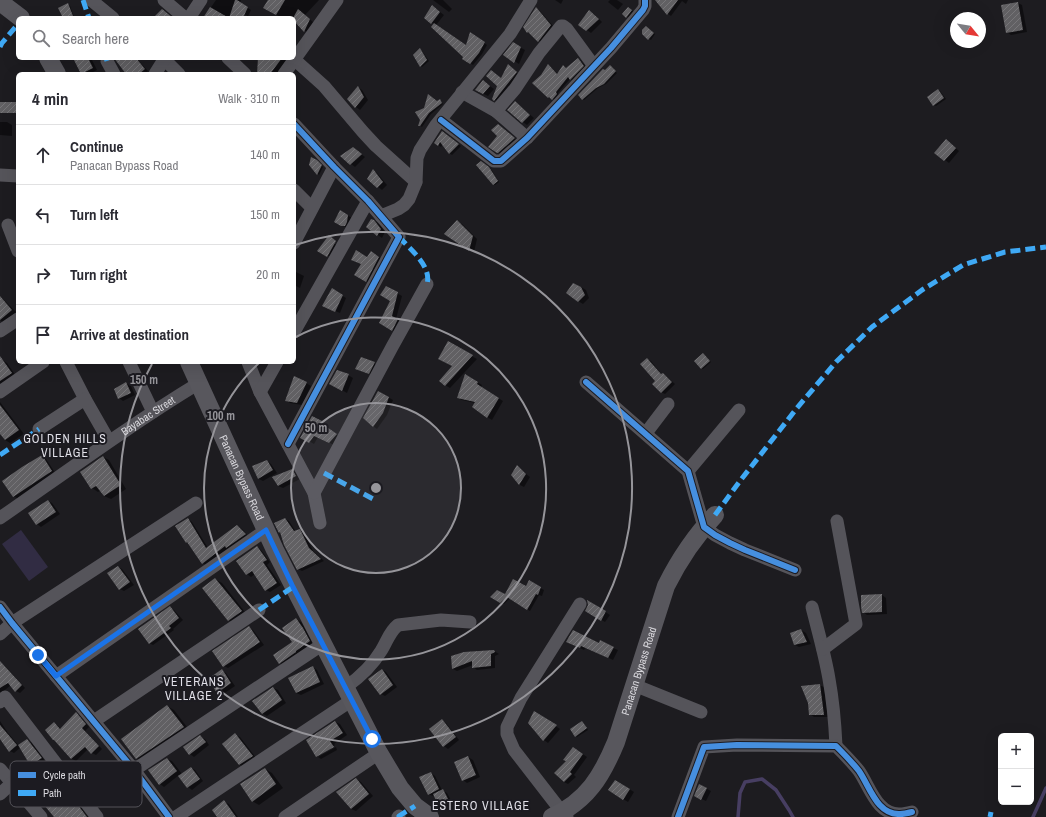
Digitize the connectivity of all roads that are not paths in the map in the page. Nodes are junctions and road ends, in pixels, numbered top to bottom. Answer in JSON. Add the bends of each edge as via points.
{"nodes":[{"id":1,"x":91,"y":0,"type":"edge"},
{"id":2,"x":164,"y":0,"type":"edge"},
{"id":3,"x":201,"y":0,"type":"edge"},
{"id":4,"x":337,"y":0,"type":"edge"},
{"id":5,"x":531,"y":0,"type":"edge"},
{"id":6,"x":645,"y":0,"type":"edge"},
{"id":7,"x":0,"y":2,"type":"edge"},
{"id":8,"x":18,"y":16,"type":"edge"},
{"id":9,"x":111,"y":16,"type":"edge"},
{"id":10,"x":183,"y":16,"type":"edge"},
{"id":11,"x":190,"y":16,"type":"edge"},
{"id":12,"x":296,"y":57,"type":"edge"},
{"id":13,"x":49,"y":60,"type":"edge"},
{"id":14,"x":163,"y":60,"type":"edge"},
{"id":15,"x":166,"y":60,"type":"edge"},
{"id":16,"x":230,"y":60,"type":"edge"},
{"id":17,"x":294,"y":60,"type":"joint"},
{"id":18,"x":107,"y":61,"type":"dead end"},
{"id":19,"x":594,"y":66,"type":"junction"},
{"id":20,"x":56,"y":72,"type":"edge"},
{"id":21,"x":113,"y":72,"type":"edge"},
{"id":22,"x":156,"y":72,"type":"edge"},
{"id":23,"x":177,"y":72,"type":"edge"},
{"id":24,"x":243,"y":72,"type":"edge"},
{"id":25,"x":285,"y":72,"type":"edge"},
{"id":26,"x":462,"y":92,"type":"junction"},
{"id":27,"x":496,"y":111,"type":"junction"},
{"id":28,"x":441,"y":120,"type":"junction"},
{"id":29,"x":296,"y":126,"type":"edge"},
{"id":30,"x":527,"y":138,"type":"junction"},
{"id":31,"x":334,"y":167,"type":"junction"},
{"id":32,"x":0,"y":175,"type":"edge"},
{"id":33,"x":16,"y":176,"type":"edge"},
{"id":34,"x":416,"y":182,"type":"junction"},
{"id":35,"x":296,"y":192,"type":"edge"},
{"id":36,"x":368,"y":201,"type":"junction"},
{"id":37,"x":312,"y":208,"type":"junction"},
{"id":38,"x":381,"y":216,"type":"junction"},
{"id":39,"x":9,"y":225,"type":"edge"},
{"id":40,"x":296,"y":239,"type":"edge"},
{"id":41,"x":16,"y":245,"type":"edge"},
{"id":42,"x":427,"y":284,"type":"dead end"},
{"id":43,"x":16,"y":320,"type":"edge"},
{"id":44,"x":296,"y":328,"type":"edge"},
{"id":45,"x":0,"y":331,"type":"edge"},
{"id":46,"x":40,"y":364,"type":"edge"},
{"id":47,"x":67,"y":364,"type":"edge"},
{"id":48,"x":130,"y":364,"type":"edge"},
{"id":49,"x":190,"y":364,"type":"edge"},
{"id":50,"x":249,"y":364,"type":"edge"},
{"id":51,"x":276,"y":364,"type":"edge"},
{"id":52,"x":586,"y":382,"type":"dead end"},
{"id":53,"x":199,"y":383,"type":"junction"},
{"id":54,"x":0,"y":392,"type":"edge"},
{"id":55,"x":260,"y":392,"type":"junction"},
{"id":56,"x":85,"y":399,"type":"junction"},
{"id":57,"x":668,"y":404,"type":"dead end"},
{"id":58,"x":739,"y":410,"type":"dead end"},
{"id":59,"x":153,"y":412,"type":"junction"},
{"id":60,"x":39,"y":429,"type":"dead end"},
{"id":61,"x":646,"y":433,"type":"junction"},
{"id":62,"x":109,"y":441,"type":"junction"},
{"id":63,"x":288,"y":444,"type":"junction"},
{"id":64,"x":688,"y":471,"type":"junction"},
{"id":65,"x":314,"y":492,"type":"junction"},
{"id":66,"x":196,"y":503,"type":"dead end"},
{"id":67,"x":0,"y":518,"type":"edge"},
{"id":68,"x":709,"y":521,"type":"junction"},
{"id":69,"x":837,"y":521,"type":"dead end"},
{"id":70,"x":320,"y":523,"type":"dead end"},
{"id":71,"x":266,"y":530,"type":"junction"},
{"id":72,"x":795,"y":570,"type":"dead end"},
{"id":73,"x":580,"y":604,"type":"dead end"},
{"id":74,"x":0,"y":607,"type":"edge"},
{"id":75,"x":812,"y":607,"type":"dead end"},
{"id":76,"x":259,"y":610,"type":"dead end"},
{"id":77,"x":470,"y":622,"type":"dead end"},
{"id":78,"x":12,"y":623,"type":"junction"},
{"id":79,"x":0,"y":634,"type":"edge"},
{"id":80,"x":323,"y":644,"type":"junction"},
{"id":81,"x":823,"y":649,"type":"junction"},
{"id":82,"x":56,"y":676,"type":"junction"},
{"id":83,"x":634,"y":685,"type":"junction"},
{"id":84,"x":349,"y":694,"type":"junction"},
{"id":85,"x":3,"y":699,"type":"edge"},
{"id":86,"x":701,"y":712,"type":"dead end"},
{"id":87,"x":94,"y":721,"type":"junction"},
{"id":88,"x":836,"y":746,"type":"junction"},
{"id":89,"x":379,"y":753,"type":"junction"},
{"id":90,"x":52,"y":761,"type":"edge"},
{"id":91,"x":127,"y":761,"type":"edge"},
{"id":92,"x":142,"y":765,"type":"edge"},
{"id":93,"x":0,"y":769,"type":"edge"},
{"id":94,"x":10,"y":781,"type":"edge"},
{"id":95,"x":142,"y":781,"type":"edge"},
{"id":96,"x":10,"y":785,"type":"edge"},
{"id":97,"x":0,"y":794,"type":"edge"},
{"id":98,"x":32,"y":807,"type":"edge"},
{"id":99,"x":89,"y":807,"type":"edge"},
{"id":100,"x":912,"y":812,"type":"dead end"},
{"id":101,"x":560,"y":815,"type":"edge"},
{"id":102,"x":41,"y":817,"type":"edge"},
{"id":103,"x":97,"y":817,"type":"edge"},
{"id":104,"x":169,"y":817,"type":"edge"},
{"id":105,"x":176,"y":817,"type":"edge"},
{"id":106,"x":285,"y":817,"type":"edge"},
{"id":107,"x":430,"y":817,"type":"edge"},
{"id":108,"x":678,"y":817,"type":"edge"}],
"edges":[{"from":1,"to":9,"type":"street"},
{"from":2,"to":10,"type":"street"},
{"from":3,"to":11,"type":"street"},
{"from":4,"to":12,"type":"street"},
{"from":5,"to":26,"type":"street","via":[[510,34]]},
{"from":6,"to":19,"type":"street","via":[[643,10]]},
{"from":7,"to":8,"type":"main road"},
{"from":13,"to":20,"type":"main road"},
{"from":14,"to":22,"type":"street"},
{"from":15,"to":23,"type":"street"},
{"from":16,"to":24,"type":"street"},
{"from":17,"to":25,"type":"street"},
{"from":17,"to":34,"type":"street","via":[[324,86],[376,146]]},
{"from":18,"to":21,"type":"street"},
{"from":19,"to":27,"type":"street","via":[[567,29],[560,26]]},
{"from":19,"to":30,"type":"street"},
{"from":26,"to":27,"type":"street"},
{"from":26,"to":28,"type":"street"},
{"from":27,"to":30,"type":"street"},
{"from":28,"to":30,"type":"street","via":[[498,162],[504,160]]},
{"from":28,"to":34,"type":"street","via":[[420,150]]},
{"from":29,"to":31,"type":"street"},
{"from":31,"to":36,"type":"street"},
{"from":31,"to":37,"type":"street"},
{"from":32,"to":33,"type":"street"},
{"from":34,"to":38,"type":"street","via":[[404,205]]},
{"from":35,"to":37,"type":"street"},
{"from":36,"to":38,"type":"street"},
{"from":36,"to":44,"type":"street"},
{"from":37,"to":40,"type":"street"},
{"from":38,"to":63,"type":"street","via":[[399,237]]},
{"from":39,"to":41,"type":"street"},
{"from":42,"to":65,"type":"street"},
{"from":43,"to":45,"type":"street"},
{"from":46,"to":54,"type":"street"},
{"from":47,"to":56,"type":"street"},
{"from":48,"to":59,"type":"street"},
{"from":49,"to":53,"type":"main road","name":"Panacan Bypass Road"},
{"from":50,"to":55,"type":"street"},
{"from":51,"to":55,"type":"street"},
{"from":52,"to":61,"type":"street"},
{"from":53,"to":59,"type":"street","name":"Bayabac Street"},
{"from":53,"to":71,"type":"main road","name":"Panacan Bypass Road"},
{"from":55,"to":63,"type":"street"},
{"from":56,"to":60,"type":"street"},
{"from":56,"to":62,"type":"street"},
{"from":57,"to":61,"type":"street"},
{"from":58,"to":64,"type":"street"},
{"from":59,"to":62,"type":"street","name":"Bayabac Street"},
{"from":61,"to":64,"type":"street"},
{"from":62,"to":67,"type":"street","name":"Bayabac Street"},
{"from":63,"to":65,"type":"street"},
{"from":64,"to":68,"type":"street"},
{"from":65,"to":70,"type":"street"},
{"from":66,"to":78,"type":"street"},
{"from":68,"to":72,"type":"street","via":[[715,535]]},
{"from":68,"to":83,"type":"main road","name":"Panacan Bypass Road","via":[[684,554],[666,586]]},
{"from":69,"to":81,"type":"street","via":[[856,624]]},
{"from":71,"to":80,"type":"main road","name":"Panacan Bypass Road"},
{"from":71,"to":82,"type":"street"},
{"from":73,"to":101,"type":"street","via":[[521,698],[506,727],[514,750]]},
{"from":74,"to":78,"type":"street"},
{"from":75,"to":81,"type":"street"},
{"from":76,"to":87,"type":"street"},
{"from":77,"to":84,"type":"street","via":[[441,620],[398,625]]},
{"from":78,"to":79,"type":"street"},
{"from":78,"to":82,"type":"street"},
{"from":80,"to":84,"type":"main road","name":"Panacan Bypass Road"},
{"from":80,"to":92,"type":"street"},
{"from":81,"to":88,"type":"street","via":[[834,713]]},
{"from":82,"to":87,"type":"street"},
{"from":83,"to":86,"type":"street"},
{"from":83,"to":101,"type":"main road","name":"Panacan Bypass Road","via":[[616,742],[602,773],[584,796]]},
{"from":84,"to":89,"type":"main road","name":"Panacan Bypass Road"},
{"from":84,"to":105,"type":"street"},
{"from":85,"to":90,"type":"street"},
{"from":87,"to":91,"type":"street"},
{"from":88,"to":100,"type":"street","via":[[851,760],[880,806],[892,814]]},
{"from":88,"to":108,"type":"street","via":[[704,747]]},
{"from":89,"to":106,"type":"street"},
{"from":89,"to":107,"type":"main road","name":"Panacan Bypass Road","via":[[400,788],[415,806]]},
{"from":93,"to":94,"type":"street"},
{"from":95,"to":104,"type":"street"},
{"from":96,"to":97,"type":"street"},
{"from":98,"to":102,"type":"street"},
{"from":99,"to":103,"type":"street"}]}
